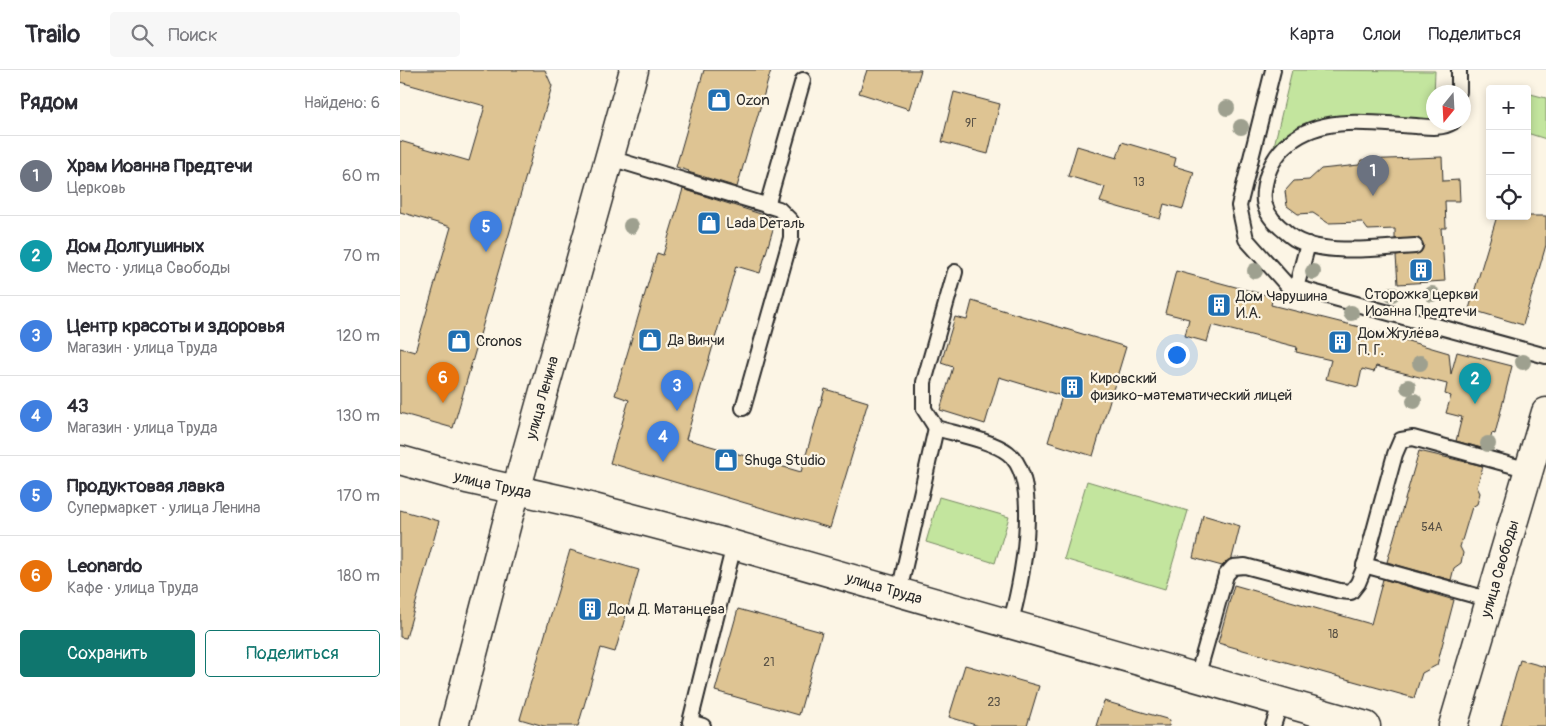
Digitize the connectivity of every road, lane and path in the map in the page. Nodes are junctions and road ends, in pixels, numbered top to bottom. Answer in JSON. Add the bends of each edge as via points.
{"nodes":[{"id":1,"x":634,"y":70,"type":"edge"},
{"id":2,"x":1273,"y":70,"type":"edge"},
{"id":3,"x":1459,"y":70,"type":"edge"},
{"id":4,"x":802,"y":80,"type":"dead end"},
{"id":5,"x":1459,"y":85,"type":"edge"},
{"id":6,"x":1426,"y":127,"type":"edge"},
{"id":7,"x":610,"y":158,"type":"junction"},
{"id":8,"x":767,"y":206,"type":"junction"},
{"id":9,"x":1308,"y":244,"type":"junction"},
{"id":10,"x":1416,"y":246,"type":"dead end"},
{"id":11,"x":955,"y":272,"type":"dead end"},
{"id":12,"x":1296,"y":288,"type":"junction"},
{"id":13,"x":1546,"y":356,"type":"edge"},
{"id":14,"x":743,"y":408,"type":"dead end"},
{"id":15,"x":1546,"y":412,"type":"edge"},
{"id":16,"x":936,"y":428,"type":"junction"},
{"id":17,"x":400,"y":460,"type":"edge"},
{"id":18,"x":1529,"y":470,"type":"junction"},
{"id":19,"x":517,"y":490,"type":"junction"},
{"id":20,"x":734,"y":545,"type":"junction"},
{"id":21,"x":1364,"y":565,"type":"junction"},
{"id":22,"x":899,"y":592,"type":"junction"},
{"id":23,"x":1491,"y":600,"type":"junction"},
{"id":24,"x":1010,"y":624,"type":"junction"},
{"id":25,"x":1197,"y":677,"type":"junction"},
{"id":26,"x":1277,"y":714,"type":"edge"},
{"id":27,"x":454,"y":726,"type":"edge"},
{"id":28,"x":703,"y":726,"type":"edge"},
{"id":29,"x":1366,"y":726,"type":"edge"},
{"id":30,"x":1453,"y":726,"type":"edge"}],
"edges":[{"from":1,"to":7,"type":"street","name":"улица Ленина"},
{"from":2,"to":12,"type":"lane","via":[[1239,206],[1246,238],[1287,285]]},
{"from":3,"to":5,"type":"lane"},
{"from":4,"to":8,"type":"lane"},
{"from":6,"to":9,"type":"lane","via":[[1335,124],[1290,142],[1274,158],[1266,178],[1264,208],[1275,222]]},
{"from":7,"to":8,"type":"lane"},
{"from":7,"to":19,"type":"street","name":"улица Ленина"},
{"from":8,"to":14,"type":"lane","via":[[779,209],[791,221],[791,238]]},
{"from":9,"to":10,"type":"lane","via":[[1332,249]]},
{"from":9,"to":12,"type":"lane"},
{"from":11,"to":16,"type":"lane","via":[[924,382],[924,408]]},
{"from":12,"to":13,"type":"lane"},
{"from":15,"to":18,"type":"street","name":"улица Свободы"},
{"from":16,"to":22,"type":"lane"},
{"from":16,"to":24,"type":"lane","via":[[996,446],[1018,465],[1026,489],[1026,536],[1020,583]]},
{"from":17,"to":19,"type":"street","name":"улица Труда"},
{"from":18,"to":21,"type":"lane","via":[[1413,438],[1402,440],[1395,454]]},
{"from":18,"to":23,"type":"street","name":"улица Свободы"},
{"from":19,"to":20,"type":"street","name":"улица Труда"},
{"from":19,"to":27,"type":"street","name":"улица Ленина"},
{"from":20,"to":22,"type":"street","name":"улица Труда"},
{"from":20,"to":28,"type":"lane","via":[[690,722]]},
{"from":21,"to":23,"type":"lane"},
{"from":21,"to":25,"type":"lane","via":[[1351,592],[1245,566],[1233,567],[1226,574]]},
{"from":22,"to":24,"type":"street","name":"улица Труда"},
{"from":23,"to":30,"type":"street","name":"улица Свободы"},
{"from":24,"to":25,"type":"street","name":"улица Труда"},
{"from":25,"to":26,"type":"street","name":"улица Труда"},
{"from":26,"to":29,"type":"street","name":"улица Труда"}]}
